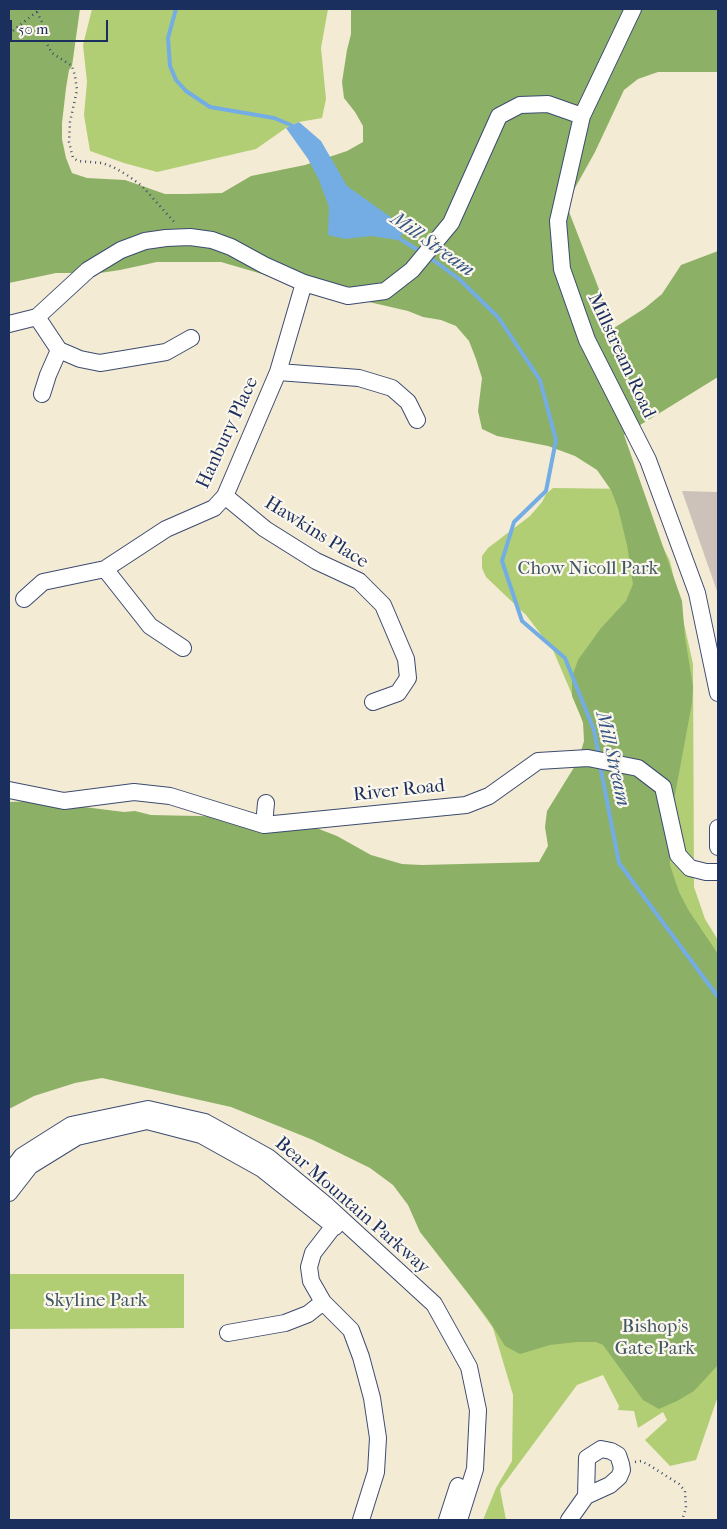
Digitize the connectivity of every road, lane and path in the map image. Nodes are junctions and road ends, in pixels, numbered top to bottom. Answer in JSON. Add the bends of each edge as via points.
{"nodes":[{"id":1,"x":40,"y":9,"type":"edge"},
{"id":2,"x":633,"y":9,"type":"edge"},
{"id":3,"x":37,"y":12,"type":"junction"},
{"id":4,"x":9,"y":34,"type":"edge"},
{"id":5,"x":582,"y":116,"type":"junction"},
{"id":6,"x":190,"y":237,"type":"junction"},
{"id":7,"x":304,"y":283,"type":"junction"},
{"id":8,"x":36,"y":317,"type":"junction"},
{"id":9,"x":9,"y":324,"type":"edge"},
{"id":10,"x":192,"y":338,"type":"dead end"},
{"id":11,"x":59,"y":350,"type":"junction"},
{"id":12,"x":278,"y":372,"type":"junction"},
{"id":13,"x":42,"y":394,"type":"dead end"},
{"id":14,"x":417,"y":420,"type":"dead end"},
{"id":15,"x":225,"y":496,"type":"junction"},
{"id":16,"x":105,"y":569,"type":"junction"},
{"id":17,"x":24,"y":599,"type":"dead end"},
{"id":18,"x":183,"y":648,"type":"dead end"},
{"id":19,"x":718,"y":693,"type":"edge"},
{"id":20,"x":373,"y":702,"type":"dead end"},
{"id":21,"x":9,"y":790,"type":"edge"},
{"id":22,"x":266,"y":803,"type":"dead end"},
{"id":23,"x":264,"y":825,"type":"junction"},
{"id":24,"x":718,"y":828,"type":"edge"},
{"id":25,"x":718,"y":847,"type":"edge"},
{"id":26,"x":718,"y":872,"type":"edge"},
{"id":27,"x":9,"y":1173,"type":"edge"},
{"id":28,"x":9,"y":1193,"type":"edge"},
{"id":29,"x":337,"y":1222,"type":"junction"},
{"id":30,"x":324,"y":1302,"type":"junction"},
{"id":31,"x":228,"y":1333,"type":"dead end"},
{"id":32,"x":622,"y":1464,"type":"junction"},
{"id":33,"x":586,"y":1496,"type":"junction"},
{"id":34,"x":360,"y":1520,"type":"edge"},
{"id":35,"x":446,"y":1520,"type":"edge"},
{"id":36,"x":459,"y":1520,"type":"edge"},
{"id":37,"x":569,"y":1520,"type":"edge"},
{"id":38,"x":682,"y":1520,"type":"edge"}],
"edges":[{"from":1,"to":3,"type":"path"},
{"from":2,"to":5,"type":"street","name":"Millstream Road"},
{"from":3,"to":4,"type":"path"},
{"from":3,"to":6,"type":"path","via":[[52,53],[72,66],[75,76],[77,90],[69,142],[73,158],[78,162],[113,167],[127,175],[142,186]]},
{"from":5,"to":7,"type":"street","via":[[548,104],[520,105],[500,116],[451,223],[412,270],[385,291],[348,296]]},
{"from":5,"to":19,"type":"street","name":"Millstream Road","via":[[558,222],[562,269],[587,340],[648,460],[697,593]]},
{"from":6,"to":7,"type":"street","via":[[231,247]]},
{"from":6,"to":8,"type":"street","via":[[145,241],[121,250],[88,270]]},
{"from":7,"to":12,"type":"street","name":"Hanbury Place"},
{"from":8,"to":9,"type":"street"},
{"from":8,"to":11,"type":"street"},
{"from":10,"to":11,"type":"street","via":[[166,352],[100,364]]},
{"from":11,"to":13,"type":"street"},
{"from":12,"to":14,"type":"street","via":[[359,378],[392,388],[408,402]]},
{"from":12,"to":15,"type":"street","name":"Hanbury Place"},
{"from":15,"to":16,"type":"street","name":"Hanbury Place","via":[[214,508],[166,529]]},
{"from":15,"to":20,"type":"street","name":"Hawkins Place","via":[[266,529],[308,556],[359,581],[383,605],[406,659],[408,678],[398,693]]},
{"from":16,"to":17,"type":"street","name":"Hanbury Place","via":[[43,582]]},
{"from":16,"to":18,"type":"street","via":[[150,626]]},
{"from":21,"to":23,"type":"street","name":"River Road","via":[[64,801],[134,792],[170,796]]},
{"from":22,"to":23,"type":"street"},
{"from":23,"to":26,"type":"street","name":"River Road","via":[[466,804],[489,796],[538,762],[588,758],[638,768],[663,787],[678,855],[690,868]]},
{"from":24,"to":25,"type":"street"},
{"from":27,"to":29,"type":"street","name":"Bear Mountain Parkway","via":[[22,1156],[71,1125],[148,1109],[205,1122],[260,1153],[276,1163]]},
{"from":28,"to":29,"type":"street","name":"Bear Mountain Parkway","via":[[30,1166],[77,1137],[147,1121],[201,1135],[262,1169]]},
{"from":29,"to":30,"type":"street","via":[[313,1253],[309,1267],[311,1281]]},
{"from":29,"to":35,"type":"street","name":"Bear Mountain Parkway","via":[[428,1313],[458,1368],[467,1412],[465,1465]]},
{"from":29,"to":36,"type":"street","name":"Bear Mountain Parkway","via":[[434,1304],[468,1367],[478,1410],[475,1469]]},
{"from":30,"to":31,"type":"street","via":[[308,1314],[285,1323]]},
{"from":30,"to":34,"type":"street","via":[[351,1330],[372,1398],[378,1438],[376,1472]]},
{"from":32,"to":33,"type":"street","via":[[619,1477],[610,1485]]},
{"from":32,"to":33,"type":"street","via":[[618,1455],[601,1449],[587,1458]]},
{"from":32,"to":38,"type":"path","via":[[640,1461],[679,1484],[687,1499]]},
{"from":33,"to":37,"type":"street"}]}
